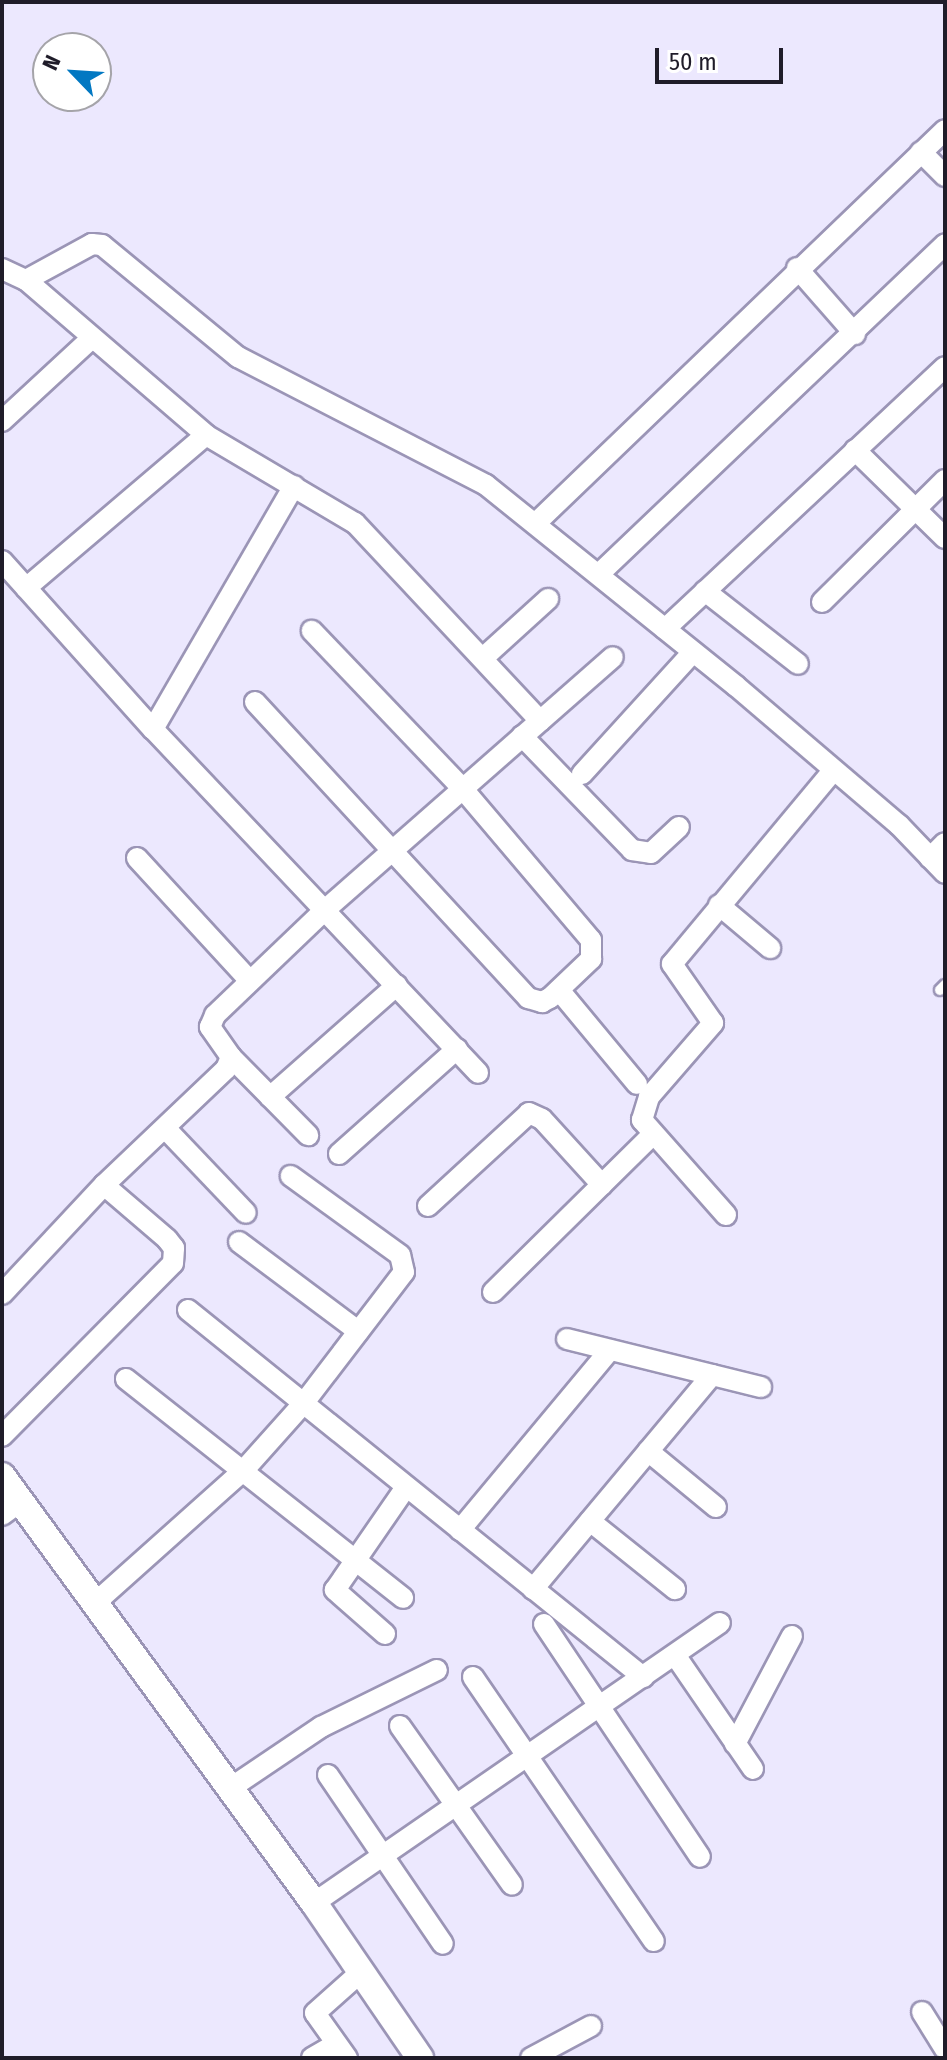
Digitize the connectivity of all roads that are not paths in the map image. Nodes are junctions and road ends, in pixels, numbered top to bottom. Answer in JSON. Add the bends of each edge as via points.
{"nodes":[{"id":1,"x":945,"y":130,"type":"edge"},
{"id":2,"x":921,"y":152,"type":"junction"},
{"id":3,"x":945,"y":176,"type":"edge"},
{"id":4,"x":945,"y":244,"type":"edge"},
{"id":5,"x":797,"y":268,"type":"junction"},
{"id":6,"x":12,"y":279,"type":"edge"},
{"id":7,"x":855,"y":334,"type":"junction"},
{"id":8,"x":91,"y":339,"type":"junction"},
{"id":9,"x":945,"y":367,"type":"edge"},
{"id":10,"x":2,"y":421,"type":"edge"},
{"id":11,"x":206,"y":435,"type":"junction"},
{"id":12,"x":855,"y":450,"type":"junction"},
{"id":13,"x":945,"y":480,"type":"edge"},
{"id":14,"x":294,"y":486,"type":"junction"},
{"id":15,"x":914,"y":510,"type":"junction"},
{"id":16,"x":536,"y":523,"type":"junction"},
{"id":17,"x":945,"y":538,"type":"edge"},
{"id":18,"x":2,"y":561,"type":"edge"},
{"id":19,"x":599,"y":574,"type":"junction"},
{"id":20,"x":26,"y":588,"type":"junction"},
{"id":21,"x":705,"y":591,"type":"junction"},
{"id":22,"x":548,"y":599,"type":"dead end"},
{"id":23,"x":822,"y":602,"type":"dead end"},
{"id":24,"x":665,"y":629,"type":"junction"},
{"id":25,"x":312,"y":631,"type":"dead end"},
{"id":26,"x":693,"y":652,"type":"junction"},
{"id":27,"x":613,"y":657,"type":"dead end"},
{"id":28,"x":483,"y":658,"type":"junction"},
{"id":29,"x":798,"y":664,"type":"dead end"},
{"id":30,"x":255,"y":702,"type":"dead end"},
{"id":31,"x":540,"y":721,"type":"junction"},
{"id":32,"x":153,"y":729,"type":"junction"},
{"id":33,"x":522,"y":736,"type":"junction"},
{"id":34,"x":833,"y":771,"type":"junction"},
{"id":35,"x":582,"y":774,"type":"dead end"},
{"id":36,"x":463,"y":789,"type":"junction"},
{"id":37,"x":679,"y":827,"type":"dead end"},
{"id":38,"x":938,"y":850,"type":"edge"},
{"id":39,"x":394,"y":851,"type":"junction"},
{"id":40,"x":137,"y":858,"type":"dead end"},
{"id":41,"x":945,"y":873,"type":"edge"},
{"id":42,"x":719,"y":905,"type":"junction"},
{"id":43,"x":325,"y":910,"type":"junction"},
{"id":44,"x":770,"y":948,"type":"dead end"},
{"id":45,"x":250,"y":981,"type":"junction"},
{"id":46,"x":397,"y":985,"type":"junction"},
{"id":47,"x":559,"y":990,"type":"junction"},
{"id":48,"x":457,"y":1049,"type":"junction"},
{"id":49,"x":231,"y":1057,"type":"junction"},
{"id":50,"x":478,"y":1073,"type":"dead end"},
{"id":51,"x":637,"y":1084,"type":"dead end"},
{"id":52,"x":270,"y":1097,"type":"junction"},
{"id":53,"x":165,"y":1128,"type":"junction"},
{"id":54,"x":308,"y":1135,"type":"dead end"},
{"id":55,"x":652,"y":1135,"type":"junction"},
{"id":56,"x":339,"y":1154,"type":"dead end"},
{"id":57,"x":291,"y":1176,"type":"dead end"},
{"id":58,"x":104,"y":1185,"type":"junction"},
{"id":59,"x":602,"y":1185,"type":"junction"},
{"id":60,"x":428,"y":1206,"type":"dead end"},
{"id":61,"x":246,"y":1213,"type":"dead end"},
{"id":62,"x":726,"y":1215,"type":"dead end"},
{"id":63,"x":239,"y":1242,"type":"dead end"},
{"id":64,"x":493,"y":1292,"type":"dead end"},
{"id":65,"x":2,"y":1294,"type":"edge"},
{"id":66,"x":188,"y":1310,"type":"dead end"},
{"id":67,"x":358,"y":1331,"type":"junction"},
{"id":68,"x":567,"y":1339,"type":"dead end"},
{"id":69,"x":610,"y":1350,"type":"junction"},
{"id":70,"x":712,"y":1375,"type":"junction"},
{"id":71,"x":126,"y":1379,"type":"dead end"},
{"id":72,"x":761,"y":1387,"type":"dead end"},
{"id":73,"x":303,"y":1404,"type":"junction"},
{"id":74,"x":2,"y":1436,"type":"edge"},
{"id":75,"x":648,"y":1451,"type":"junction"},
{"id":76,"x":243,"y":1471,"type":"junction"},
{"id":77,"x":2,"y":1476,"type":"edge"},
{"id":78,"x":406,"y":1487,"type":"junction"},
{"id":79,"x":716,"y":1507,"type":"dead end"},
{"id":80,"x":12,"y":1508,"type":"edge"},
{"id":81,"x":590,"y":1521,"type":"junction"},
{"id":82,"x":460,"y":1530,"type":"junction"},
{"id":83,"x":354,"y":1559,"type":"junction"},
{"id":84,"x":533,"y":1589,"type":"junction"},
{"id":85,"x":675,"y":1589,"type":"dead end"},
{"id":86,"x":403,"y":1598,"type":"dead end"},
{"id":87,"x":94,"y":1604,"type":"junction"},
{"id":88,"x":720,"y":1623,"type":"dead end"},
{"id":89,"x":544,"y":1624,"type":"dead end"},
{"id":90,"x":385,"y":1634,"type":"dead end"},
{"id":91,"x":792,"y":1636,"type":"dead end"},
{"id":92,"x":675,"y":1655,"type":"junction"},
{"id":93,"x":437,"y":1670,"type":"dead end"},
{"id":94,"x":473,"y":1677,"type":"dead end"},
{"id":95,"x":643,"y":1677,"type":"junction"},
{"id":96,"x":601,"y":1706,"type":"junction"},
{"id":97,"x":400,"y":1726,"type":"dead end"},
{"id":98,"x":735,"y":1744,"type":"junction"},
{"id":99,"x":527,"y":1756,"type":"junction"},
{"id":100,"x":753,"y":1769,"type":"dead end"},
{"id":101,"x":328,"y":1775,"type":"dead end"},
{"id":102,"x":229,"y":1789,"type":"junction"},
{"id":103,"x":455,"y":1805,"type":"junction"},
{"id":104,"x":383,"y":1855,"type":"junction"},
{"id":105,"x":700,"y":1857,"type":"dead end"},
{"id":106,"x":512,"y":1885,"type":"dead end"},
{"id":107,"x":314,"y":1903,"type":"junction"},
{"id":108,"x":654,"y":1941,"type":"dead end"},
{"id":109,"x":443,"y":1944,"type":"dead end"},
{"id":110,"x":361,"y":1972,"type":"junction"},
{"id":111,"x":922,"y":2012,"type":"dead end"},
{"id":112,"x":591,"y":2026,"type":"dead end"},
{"id":113,"x":945,"y":2049,"type":"edge"},
{"id":114,"x":342,"y":2051,"type":"edge"},
{"id":115,"x":312,"y":2058,"type":"edge"},
{"id":116,"x":420,"y":2058,"type":"edge"},
{"id":117,"x":531,"y":2058,"type":"edge"}],
"edges":[{"from":1,"to":2,"type":"street"},
{"from":2,"to":3,"type":"street"},
{"from":2,"to":5,"type":"street"},
{"from":4,"to":7,"type":"street"},
{"from":5,"to":7,"type":"street"},
{"from":5,"to":16,"type":"street"},
{"from":6,"to":8,"type":"street"},
{"from":6,"to":16,"type":"street","via":[[92,244],[105,246],[161,298],[238,357],[466,473]]},
{"from":7,"to":19,"type":"street"},
{"from":8,"to":10,"type":"street"},
{"from":8,"to":11,"type":"street"},
{"from":9,"to":12,"type":"street"},
{"from":11,"to":14,"type":"street"},
{"from":11,"to":20,"type":"street"},
{"from":12,"to":15,"type":"street"},
{"from":12,"to":21,"type":"street"},
{"from":13,"to":15,"type":"street"},
{"from":14,"to":28,"type":"street","via":[[373,538]]},
{"from":14,"to":32,"type":"street"},
{"from":15,"to":17,"type":"street"},
{"from":15,"to":23,"type":"street"},
{"from":16,"to":19,"type":"street"},
{"from":18,"to":20,"type":"street"},
{"from":19,"to":24,"type":"street"},
{"from":20,"to":32,"type":"street"},
{"from":21,"to":24,"type":"street"},
{"from":21,"to":29,"type":"street"},
{"from":22,"to":28,"type":"street"},
{"from":24,"to":26,"type":"street"},
{"from":25,"to":36,"type":"street"},
{"from":26,"to":34,"type":"street"},
{"from":26,"to":35,"type":"street"},
{"from":27,"to":31,"type":"street"},
{"from":28,"to":31,"type":"street"},
{"from":30,"to":39,"type":"street"},
{"from":31,"to":33,"type":"street"},
{"from":32,"to":43,"type":"street"},
{"from":33,"to":36,"type":"street"},
{"from":33,"to":37,"type":"street","via":[[632,850],[651,853]]},
{"from":34,"to":38,"type":"street"},
{"from":34,"to":42,"type":"street"},
{"from":36,"to":39,"type":"street"},
{"from":36,"to":47,"type":"street","via":[[591,940],[591,959]]},
{"from":38,"to":41,"type":"street"},
{"from":39,"to":43,"type":"street"},
{"from":39,"to":47,"type":"street","via":[[528,998],[542,1002]]},
{"from":40,"to":45,"type":"street"},
{"from":42,"to":44,"type":"street"},
{"from":42,"to":55,"type":"street","via":[[672,964],[713,1023],[645,1104],[642,1120]]},
{"from":43,"to":45,"type":"street"},
{"from":43,"to":46,"type":"street"},
{"from":45,"to":49,"type":"street","via":[[211,1021],[212,1034]]},
{"from":46,"to":48,"type":"street"},
{"from":46,"to":52,"type":"street"},
{"from":47,"to":51,"type":"street"},
{"from":48,"to":50,"type":"street"},
{"from":48,"to":56,"type":"street"},
{"from":49,"to":52,"type":"street"},
{"from":49,"to":53,"type":"street","via":[[226,1069]]},
{"from":52,"to":54,"type":"street"},
{"from":53,"to":58,"type":"street"},
{"from":53,"to":61,"type":"street"},
{"from":55,"to":59,"type":"street"},
{"from":55,"to":62,"type":"street"},
{"from":57,"to":67,"type":"street","via":[[404,1260],[400,1279]]},
{"from":58,"to":65,"type":"street"},
{"from":58,"to":74,"type":"street","via":[[167,1239],[174,1248],[173,1263]]},
{"from":59,"to":60,"type":"street","via":[[542,1119],[529,1113]]},
{"from":59,"to":64,"type":"street"},
{"from":63,"to":67,"type":"street"},
{"from":66,"to":73,"type":"street"},
{"from":67,"to":73,"type":"street"},
{"from":68,"to":69,"type":"street"},
{"from":69,"to":70,"type":"street"},
{"from":69,"to":82,"type":"street"},
{"from":70,"to":72,"type":"street"},
{"from":70,"to":75,"type":"street"},
{"from":71,"to":76,"type":"street"},
{"from":73,"to":76,"type":"street"},
{"from":73,"to":78,"type":"street"},
{"from":75,"to":79,"type":"street"},
{"from":75,"to":81,"type":"street"},
{"from":76,"to":83,"type":"street"},
{"from":76,"to":87,"type":"street"},
{"from":77,"to":80,"type":"street"},
{"from":78,"to":82,"type":"street"},
{"from":78,"to":83,"type":"street"},
{"from":80,"to":87,"type":"street"},
{"from":81,"to":84,"type":"street"},
{"from":81,"to":85,"type":"street"},
{"from":82,"to":84,"type":"street"},
{"from":83,"to":86,"type":"street"},
{"from":83,"to":90,"type":"street","via":[[336,1595]]},
{"from":84,"to":95,"type":"street"},
{"from":87,"to":102,"type":"street"},
{"from":88,"to":92,"type":"street"},
{"from":89,"to":96,"type":"street"},
{"from":91,"to":98,"type":"street"},
{"from":92,"to":95,"type":"street"},
{"from":92,"to":98,"type":"street"},
{"from":93,"to":102,"type":"street","via":[[321,1727]]},
{"from":94,"to":99,"type":"street"},
{"from":95,"to":96,"type":"street"},
{"from":96,"to":99,"type":"street"},
{"from":96,"to":105,"type":"street"},
{"from":97,"to":103,"type":"street"},
{"from":98,"to":100,"type":"street"},
{"from":99,"to":103,"type":"street"},
{"from":99,"to":108,"type":"street"},
{"from":101,"to":104,"type":"street"},
{"from":102,"to":107,"type":"street"},
{"from":103,"to":104,"type":"street"},
{"from":103,"to":106,"type":"street"},
{"from":104,"to":107,"type":"street"},
{"from":104,"to":109,"type":"street"},
{"from":107,"to":110,"type":"street"},
{"from":110,"to":114,"type":"street","via":[[316,2008],[316,2016]]},
{"from":110,"to":116,"type":"street"},
{"from":111,"to":113,"type":"street"},
{"from":112,"to":117,"type":"street"},
{"from":114,"to":115,"type":"street"}]}
